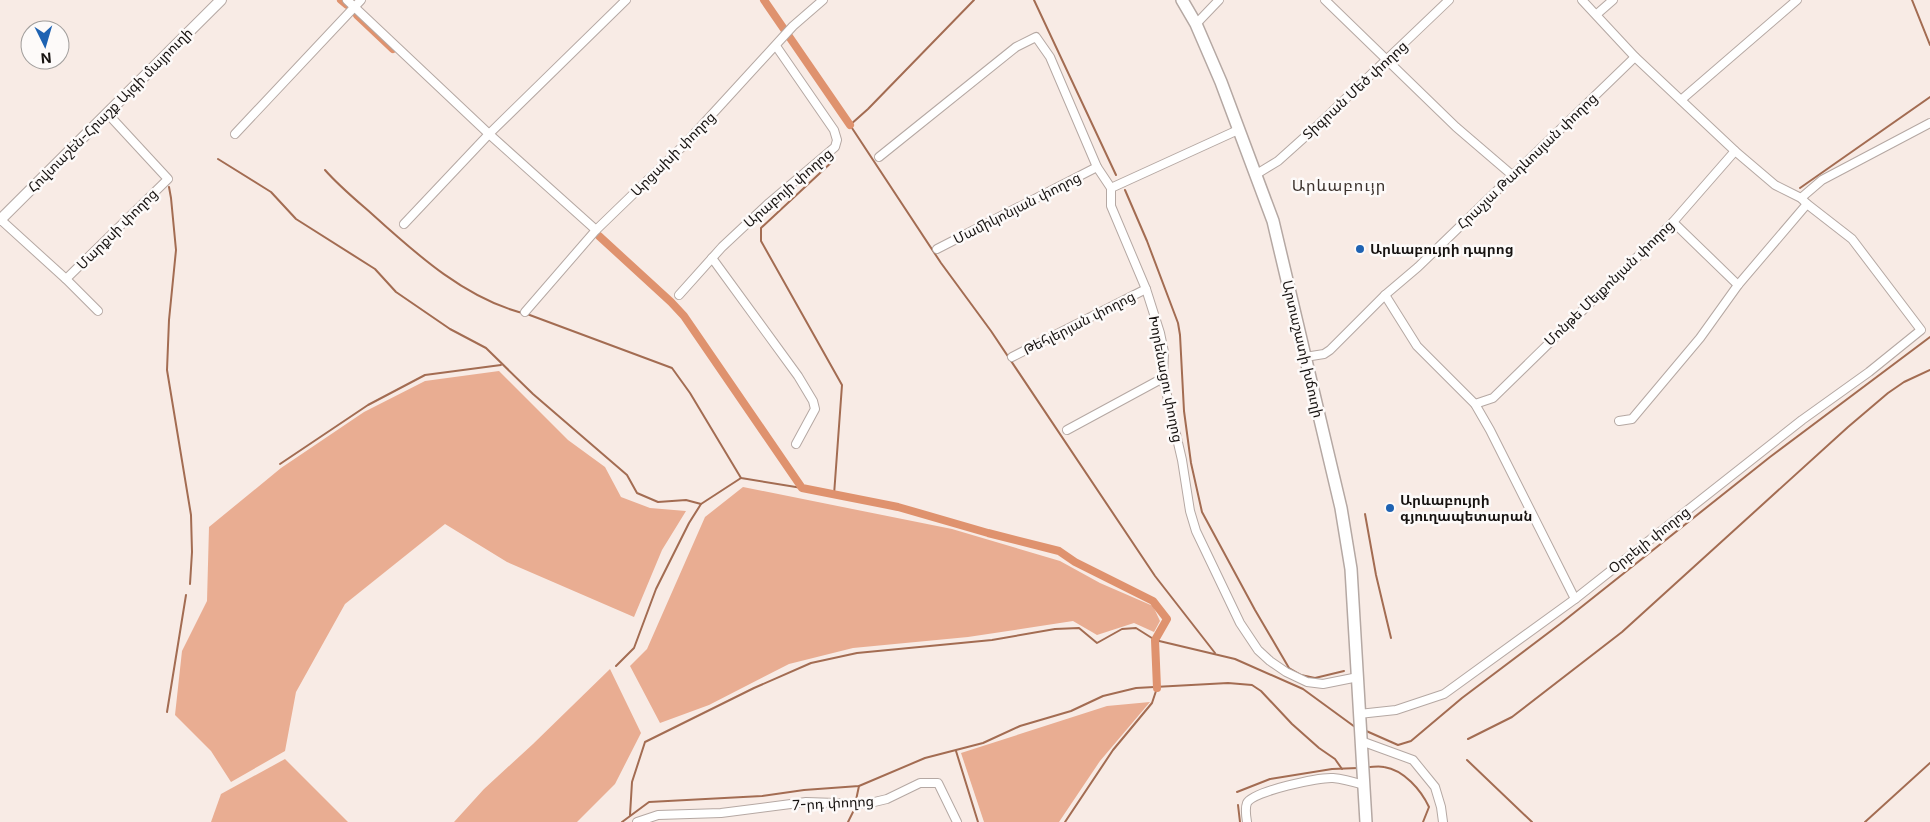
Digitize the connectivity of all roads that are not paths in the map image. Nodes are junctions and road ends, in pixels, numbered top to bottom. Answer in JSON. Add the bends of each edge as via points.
{"nodes":[{"id":1,"x":220,"y":0,"type":"edge"},
{"id":2,"x":347,"y":0,"type":"edge"},
{"id":3,"x":362,"y":0,"type":"edge"},
{"id":4,"x":626,"y":0,"type":"edge"},
{"id":5,"x":824,"y":0,"type":"edge"},
{"id":6,"x":1182,"y":0,"type":"edge"},
{"id":7,"x":1219,"y":0,"type":"edge"},
{"id":8,"x":1325,"y":0,"type":"edge"},
{"id":9,"x":1449,"y":0,"type":"edge"},
{"id":10,"x":1582,"y":0,"type":"edge"},
{"id":11,"x":1612,"y":0,"type":"edge"},
{"id":12,"x":1797,"y":0,"type":"edge"},
{"id":13,"x":355,"y":7,"type":"junction"},
{"id":14,"x":1597,"y":14,"type":"junction"},
{"id":15,"x":1196,"y":24,"type":"junction"},
{"id":16,"x":776,"y":46,"type":"junction"},
{"id":17,"x":1636,"y":57,"type":"junction"},
{"id":18,"x":1387,"y":60,"type":"junction"},
{"id":19,"x":1682,"y":100,"type":"junction"},
{"id":20,"x":107,"y":113,"type":"junction"},
{"id":21,"x":1930,"y":123,"type":"edge"},
{"id":22,"x":1238,"y":130,"type":"junction"},
{"id":23,"x":235,"y":134,"type":"dead end"},
{"id":24,"x":489,"y":134,"type":"junction"},
{"id":25,"x":1735,"y":151,"type":"junction"},
{"id":26,"x":879,"y":157,"type":"dead end"},
{"id":27,"x":1097,"y":166,"type":"junction"},
{"id":28,"x":1255,"y":175,"type":"junction"},
{"id":29,"x":1512,"y":175,"type":"junction"},
{"id":30,"x":1111,"y":188,"type":"junction"},
{"id":31,"x":1800,"y":198,"type":"junction"},
{"id":32,"x":1807,"y":204,"type":"junction"},
{"id":33,"x":0,"y":220,"type":"edge"},
{"id":34,"x":1672,"y":222,"type":"junction"},
{"id":35,"x":404,"y":224,"type":"dead end"},
{"id":36,"x":596,"y":230,"type":"junction"},
{"id":37,"x":937,"y":249,"type":"dead end"},
{"id":38,"x":712,"y":258,"type":"junction"},
{"id":39,"x":66,"y":279,"type":"junction"},
{"id":40,"x":1738,"y":285,"type":"junction"},
{"id":41,"x":1146,"y":289,"type":"junction"},
{"id":42,"x":679,"y":295,"type":"dead end"},
{"id":43,"x":1385,"y":295,"type":"junction"},
{"id":44,"x":98,"y":311,"type":"dead end"},
{"id":45,"x":525,"y":312,"type":"dead end"},
{"id":46,"x":1012,"y":357,"type":"dead end"},
{"id":47,"x":1305,"y":357,"type":"junction"},
{"id":48,"x":1163,"y":378,"type":"junction"},
{"id":49,"x":1475,"y":404,"type":"junction"},
{"id":50,"x":1619,"y":421,"type":"dead end"},
{"id":51,"x":1067,"y":430,"type":"dead end"},
{"id":52,"x":796,"y":444,"type":"dead end"},
{"id":53,"x":1575,"y":599,"type":"junction"},
{"id":54,"x":1358,"y":677,"type":"junction"},
{"id":55,"x":1359,"y":714,"type":"junction"},
{"id":56,"x":1361,"y":741,"type":"junction"},
{"id":57,"x":1364,"y":785,"type":"junction"},
{"id":58,"x":637,"y":822,"type":"edge"},
{"id":59,"x":956,"y":822,"type":"edge"},
{"id":60,"x":1247,"y":822,"type":"edge"},
{"id":61,"x":1366,"y":822,"type":"edge"},
{"id":62,"x":1443,"y":822,"type":"edge"}],
"edges":[{"from":1,"to":20,"type":"street","name":"Հովտաշեն-Հրաշք Այգի մայրուղի"},
{"from":2,"to":13,"type":"street"},
{"from":3,"to":13,"type":"street"},
{"from":4,"to":24,"type":"street"},
{"from":5,"to":16,"type":"street","name":"Արցախի փողոց","via":[[793,26]]},
{"from":6,"to":15,"type":"main road","name":"Արտաշատի խճուղի"},
{"from":7,"to":15,"type":"street"},
{"from":8,"to":18,"type":"street"},
{"from":9,"to":18,"type":"street","name":"Տիգրան Մեծ փողոց"},
{"from":10,"to":14,"type":"street"},
{"from":11,"to":14,"type":"street"},
{"from":12,"to":19,"type":"street"},
{"from":13,"to":23,"type":"street"},
{"from":13,"to":24,"type":"street"},
{"from":14,"to":17,"type":"street"},
{"from":15,"to":22,"type":"main road","name":"Արտաշատի խճուղի"},
{"from":16,"to":36,"type":"street","name":"Արցախի փողոց","via":[[684,144]]},
{"from":16,"to":38,"type":"street","name":"Արաբոյի փողոց","via":[[834,130],[835,147],[769,203]]},
{"from":17,"to":19,"type":"street"},
{"from":17,"to":29,"type":"street","name":"Հրաչյա Թադևոսյան փողոց"},
{"from":18,"to":28,"type":"street","name":"Տիգրան Մեծ փողոց","via":[[1278,161]]},
{"from":18,"to":29,"type":"street","via":[[1456,127]]},
{"from":19,"to":25,"type":"street"},
{"from":20,"to":33,"type":"street","name":"Հովտաշեն-Հրաշք Այգի մայրուղի"},
{"from":20,"to":39,"type":"street","name":"Մարքսի փողոց","via":[[168,179]]},
{"from":21,"to":31,"type":"street","via":[[1822,180]]},
{"from":22,"to":28,"type":"main road","name":"Արտաշատի խճուղի"},
{"from":22,"to":30,"type":"street"},
{"from":24,"to":35,"type":"street"},
{"from":24,"to":36,"type":"street"},
{"from":25,"to":31,"type":"street","via":[[1776,185]]},
{"from":25,"to":34,"type":"street","name":"Մոնթե Մելքոնյան փողոց"},
{"from":26,"to":27,"type":"street","name":"Խորենացու փողոց","via":[[1016,47],[1036,37],[1048,52]]},
{"from":27,"to":30,"type":"street","name":"Խորենացու փողոց"},
{"from":27,"to":37,"type":"street","name":"Մամիկոնյան փողոց"},
{"from":28,"to":47,"type":"main road","name":"Արտաշատի խճուղի","via":[[1278,240]]},
{"from":29,"to":43,"type":"street","name":"Հրաչյա Թադևոսյան փողոց"},
{"from":30,"to":41,"type":"street","name":"Խորենացու փողոց","via":[[1111,206]]},
{"from":31,"to":32,"type":"street"},
{"from":32,"to":40,"type":"street"},
{"from":32,"to":53,"type":"street","name":"Օրբելի փողոց","via":[[1852,239],[1921,330]]},
{"from":33,"to":39,"type":"street"},
{"from":34,"to":40,"type":"street"},
{"from":34,"to":49,"type":"street","name":"Մոնթե Մելքոնյան փողոց","via":[[1493,398]]},
{"from":36,"to":45,"type":"street","name":"Արցախի փողոց"},
{"from":38,"to":42,"type":"street","name":"Արաբոյի փողոց"},
{"from":38,"to":52,"type":"street","via":[[813,401],[815,409]]},
{"from":39,"to":44,"type":"street"},
{"from":40,"to":50,"type":"street","via":[[1700,338],[1632,419]]},
{"from":41,"to":46,"type":"street","name":"Թեհլերյան փողոց"},
{"from":41,"to":48,"type":"street","name":"Խորենացու փողոց","via":[[1164,352]]},
{"from":43,"to":47,"type":"street","name":"Հրաչյա Թադևոսյան փողոց","via":[[1330,350]]},
{"from":43,"to":49,"type":"street","via":[[1417,346]]},
{"from":47,"to":54,"type":"main road","name":"Արտաշատի խճուղի","via":[[1341,508],[1351,569]]},
{"from":48,"to":51,"type":"street"},
{"from":48,"to":54,"type":"street","name":"Խորենացու փողոց","via":[[1196,531],[1240,623],[1270,661],[1306,682],[1323,684]]},
{"from":49,"to":53,"type":"street"},
{"from":53,"to":55,"type":"street","name":"Օրբելի փողոց","via":[[1444,694],[1396,710]]},
{"from":54,"to":55,"type":"main road","name":"Արտաշատի խճուղի"},
{"from":55,"to":56,"type":"main road","name":"Արտաշատի խճուղի"},
{"from":56,"to":57,"type":"main road","name":"Արտաշատի խճուղի"},
{"from":56,"to":62,"type":"street","via":[[1413,760],[1435,787]]},
{"from":57,"to":60,"type":"street","via":[[1331,778],[1270,790],[1247,803]]},
{"from":57,"to":61,"type":"main road","name":"Արտաշատի խճուղի"},
{"from":58,"to":59,"type":"street","name":"7-րդ փողոց","via":[[658,815],[721,813],[806,802],[866,804],[887,799],[920,783],[938,783]]}]}
